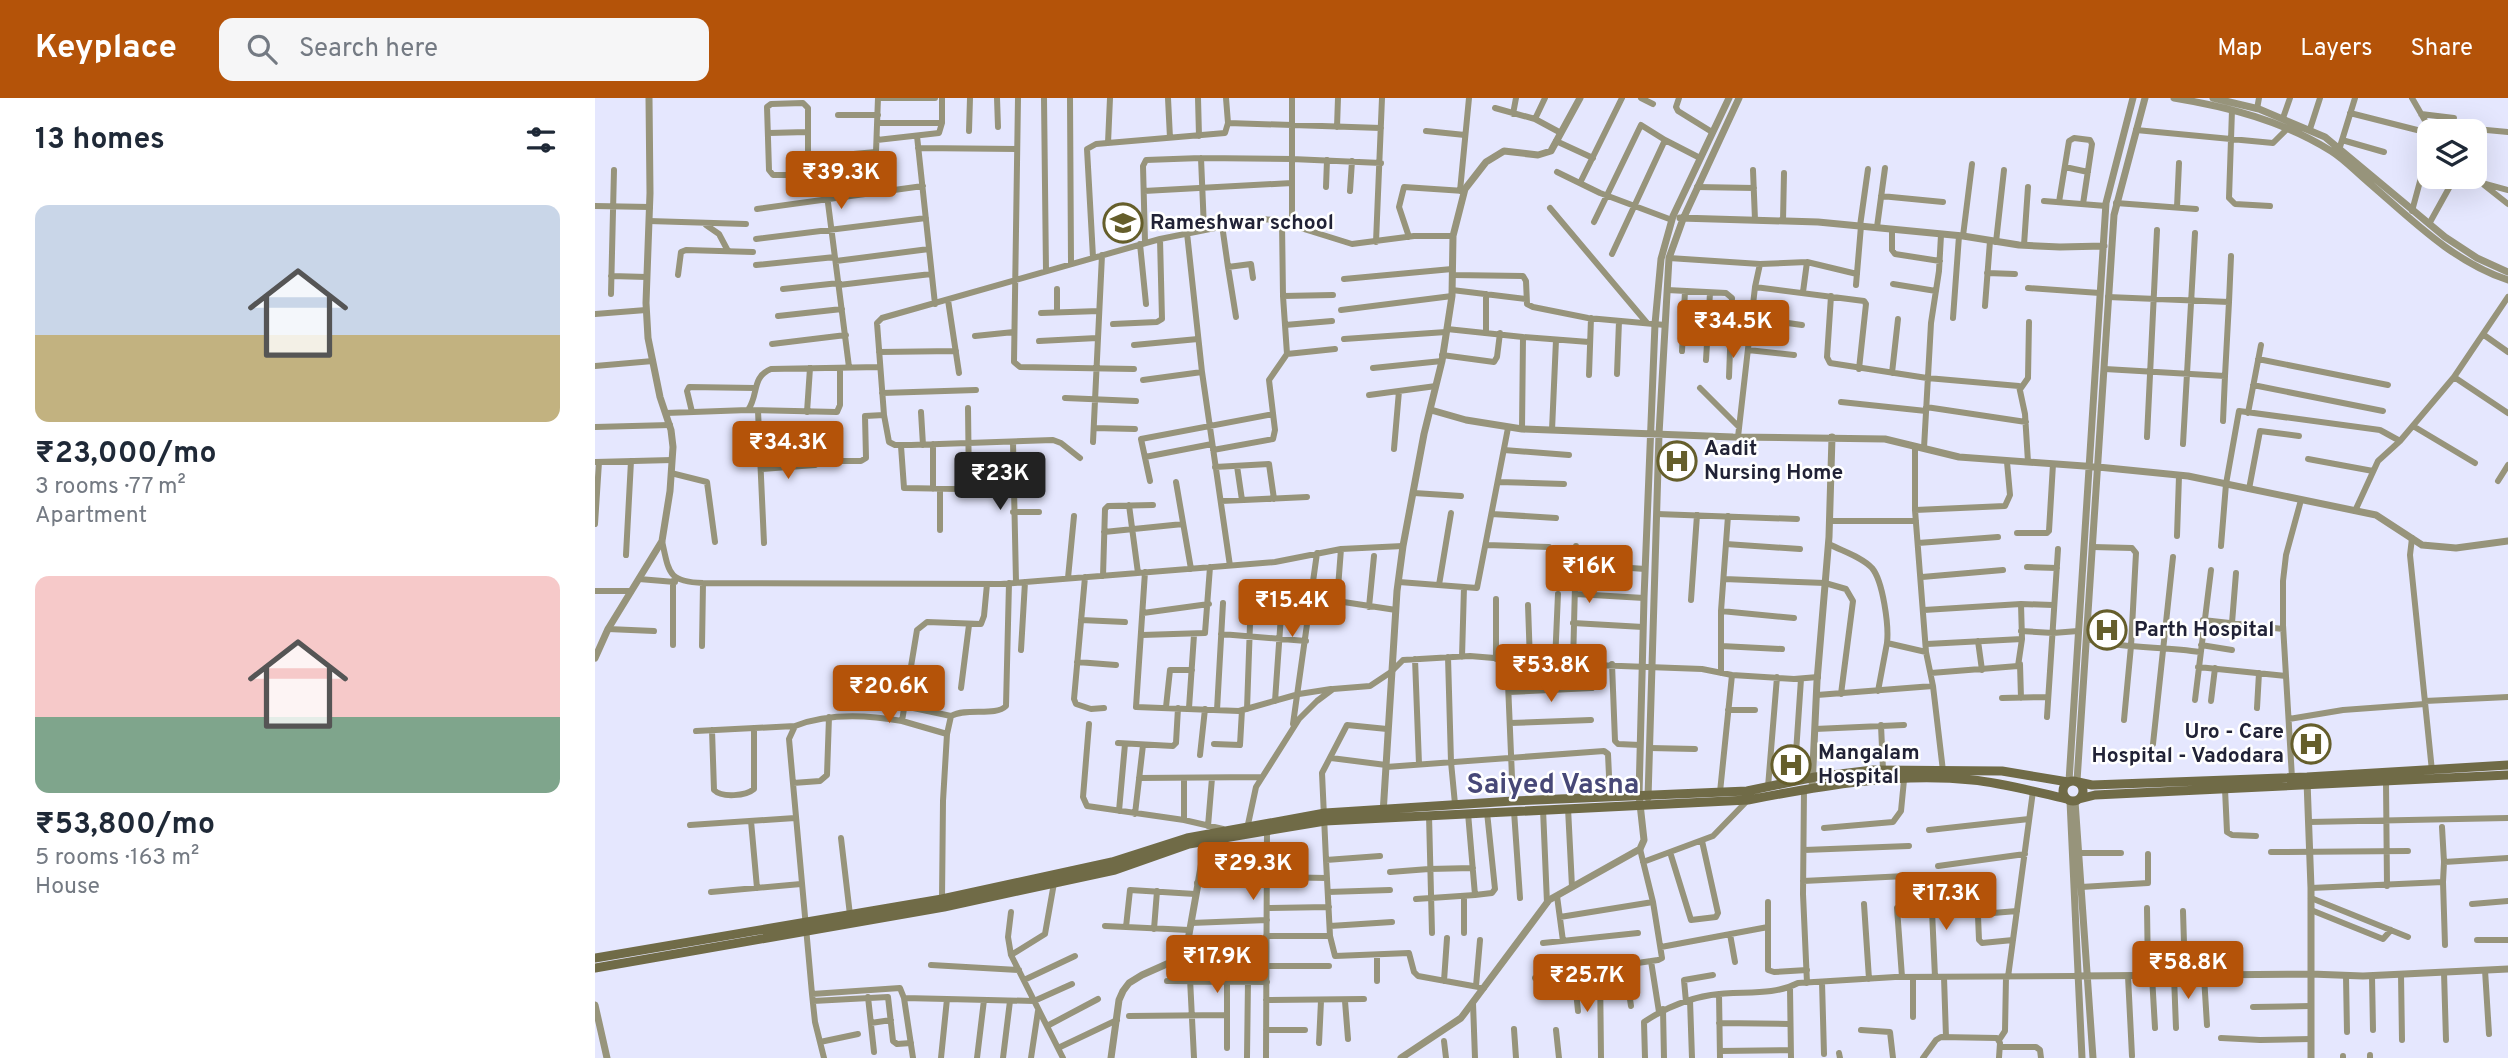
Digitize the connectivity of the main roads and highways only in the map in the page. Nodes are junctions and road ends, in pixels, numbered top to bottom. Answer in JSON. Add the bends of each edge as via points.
{"nodes":[{"id":1,"x":2508,"y":765,"type":"edge"},
{"id":2,"x":1944,"y":774,"type":"junction"},
{"id":3,"x":2432,"y":775,"type":"junction"},
{"id":4,"x":2508,"y":775,"type":"edge"},
{"id":5,"x":2073,"y":782,"type":"junction"},
{"id":6,"x":2307,"y":782,"type":"junction"},
{"id":7,"x":1809,"y":785,"type":"junction"},
{"id":8,"x":1644,"y":800,"type":"junction"},
{"id":9,"x":2073,"y":800,"type":"junction"},
{"id":10,"x":1513,"y":806,"type":"junction"},
{"id":11,"x":1383,"y":814,"type":"junction"},
{"id":12,"x":1247,"y":830,"type":"junction"},
{"id":13,"x":1207,"y":834,"type":"junction"},
{"id":14,"x":1054,"y":879,"type":"junction"},
{"id":15,"x":805,"y":927,"type":"junction"},
{"id":16,"x":595,"y":958,"type":"edge"},
{"id":17,"x":595,"y":968,"type":"edge"}],
"edges":[{"from":1,"to":3,"type":"main road"},
{"from":2,"to":5,"type":"main road","via":[[2015,772]]},
{"from":2,"to":7,"type":"main road"},
{"from":2,"to":7,"type":"main road","via":[[1883,770]]},
{"from":2,"to":9,"type":"main road"},
{"from":3,"to":4,"type":"main road"},
{"from":3,"to":6,"type":"main road"},
{"from":3,"to":6,"type":"main road","via":[[2386,782]]},
{"from":5,"to":6,"type":"main road","via":[[2292,778]]},
{"from":5,"to":9,"type":"main road","via":[[2083,790]]},
{"from":5,"to":9,"type":"main road","via":[[2063,790]]},
{"from":6,"to":9,"type":"main road"},
{"from":7,"to":8,"type":"main road"},
{"from":7,"to":8,"type":"main road","via":[[1748,800]]},
{"from":8,"to":10,"type":"main road","via":[[1610,796]]},
{"from":8,"to":10,"type":"main road","via":[[1543,810]]},
{"from":10,"to":11,"type":"main road","via":[[1455,804]]},
{"from":10,"to":11,"type":"main road","via":[[1429,816]]},
{"from":11,"to":12,"type":"main road","via":[[1325,817]]},
{"from":12,"to":13,"type":"main road"},
{"from":12,"to":13,"type":"main road"},
{"from":13,"to":14,"type":"main road"},
{"from":14,"to":15,"type":"main road"},
{"from":14,"to":15,"type":"main road","via":[[944,907]]},
{"from":15,"to":16,"type":"main road"},
{"from":15,"to":17,"type":"main road"}]}
